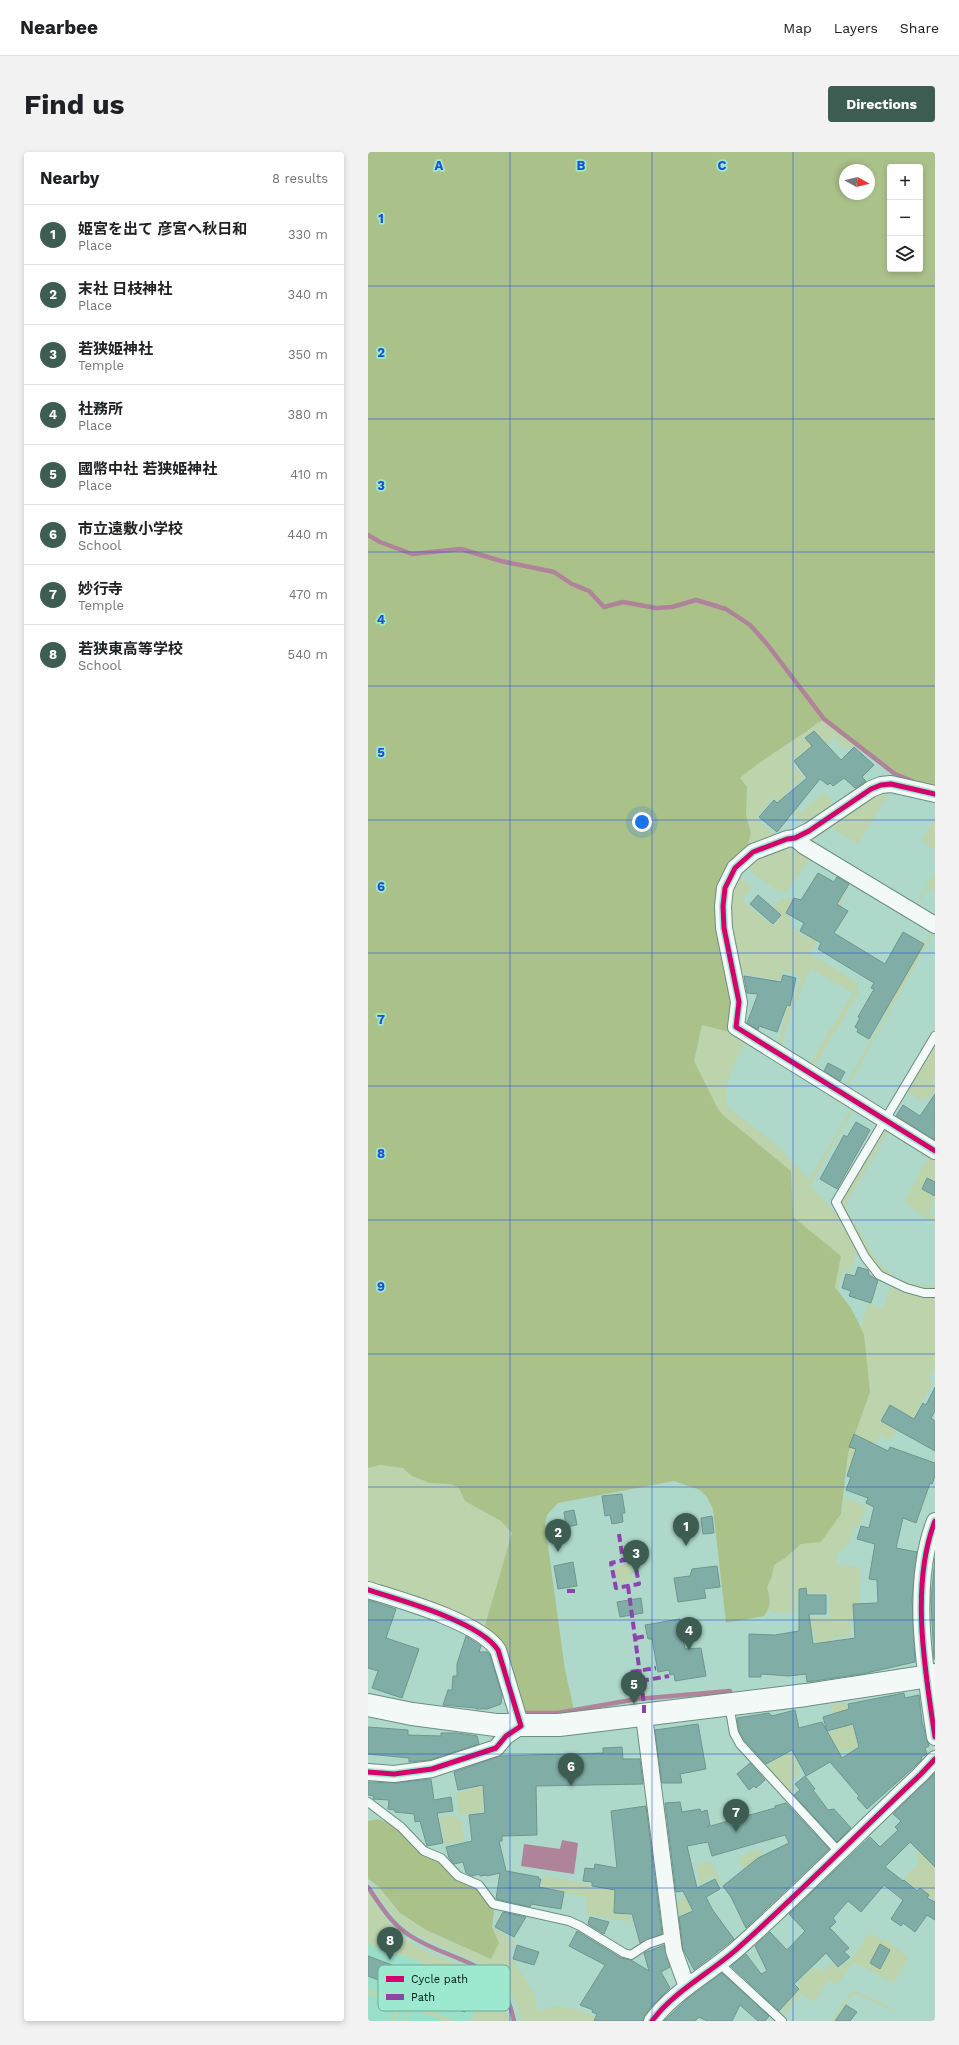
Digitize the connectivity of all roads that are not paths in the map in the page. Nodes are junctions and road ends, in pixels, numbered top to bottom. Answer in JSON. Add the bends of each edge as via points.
{"nodes":[{"id":1,"x":935,"y":794,"type":"edge"},
{"id":2,"x":795,"y":838,"type":"junction"},
{"id":3,"x":935,"y":925,"type":"edge"},
{"id":4,"x":935,"y":1036,"type":"edge"},
{"id":5,"x":886,"y":1119,"type":"junction"},
{"id":6,"x":935,"y":1151,"type":"edge"},
{"id":7,"x":935,"y":1293,"type":"edge"},
{"id":8,"x":935,"y":1521,"type":"edge"},
{"id":9,"x":368,"y":1590,"type":"edge"},
{"id":10,"x":930,"y":1676,"type":"edge"},
{"id":11,"x":368,"y":1705,"type":"edge"},
{"id":12,"x":729,"y":1705,"type":"junction"},
{"id":13,"x":644,"y":1716,"type":"junction"},
{"id":14,"x":521,"y":1726,"type":"junction"},
{"id":15,"x":935,"y":1737,"type":"edge"},
{"id":16,"x":935,"y":1759,"type":"edge"},
{"id":17,"x":368,"y":1772,"type":"edge"},
{"id":18,"x":368,"y":1802,"type":"edge"},
{"id":19,"x":840,"y":1853,"type":"junction"},
{"id":20,"x":672,"y":1936,"type":"junction"},
{"id":21,"x":720,"y":1964,"type":"junction"},
{"id":22,"x":687,"y":1987,"type":"junction"},
{"id":23,"x":652,"y":2021,"type":"edge"},
{"id":24,"x":782,"y":2021,"type":"edge"}],
"edges":[{"from":1,"to":2,"type":"street","via":[[891,784],[881,785]]},
{"from":2,"to":3,"type":"street","via":[[804,846]]},
{"from":2,"to":5,"type":"street","via":[[753,852],[735,868],[725,888],[724,928],[738,1002],[736,1027]]},
{"from":4,"to":5,"type":"lane"},
{"from":5,"to":6,"type":"street"},
{"from":5,"to":7,"type":"lane","via":[[836,1202],[865,1257],[879,1275],[906,1288]]},
{"from":8,"to":10,"type":"street","via":[[927,1548],[921,1621]]},
{"from":9,"to":14,"type":"street","via":[[417,1605],[493,1642],[498,1650]]},
{"from":10,"to":12,"type":"main road"},
{"from":10,"to":15,"type":"street"},
{"from":11,"to":14,"type":"main road","via":[[412,1714]]},
{"from":12,"to":13,"type":"main road"},
{"from":12,"to":19,"type":"lane","via":[[734,1733],[740,1744]]},
{"from":13,"to":14,"type":"main road","via":[[579,1724]]},
{"from":13,"to":20,"type":"street"},
{"from":14,"to":17,"type":"street","via":[[506,1736],[496,1748],[432,1769],[394,1774]]},
{"from":16,"to":19,"type":"street"},
{"from":18,"to":20,"type":"lane","via":[[401,1826],[424,1851],[441,1858],[458,1876],[479,1885],[493,1904],[569,1921],[624,1954],[631,1955],[648,1944]]},
{"from":19,"to":21,"type":"street"},
{"from":20,"to":22,"type":"street","via":[[674,1951]]},
{"from":21,"to":22,"type":"street"},
{"from":21,"to":24,"type":"lane"},
{"from":22,"to":23,"type":"street"}]}
